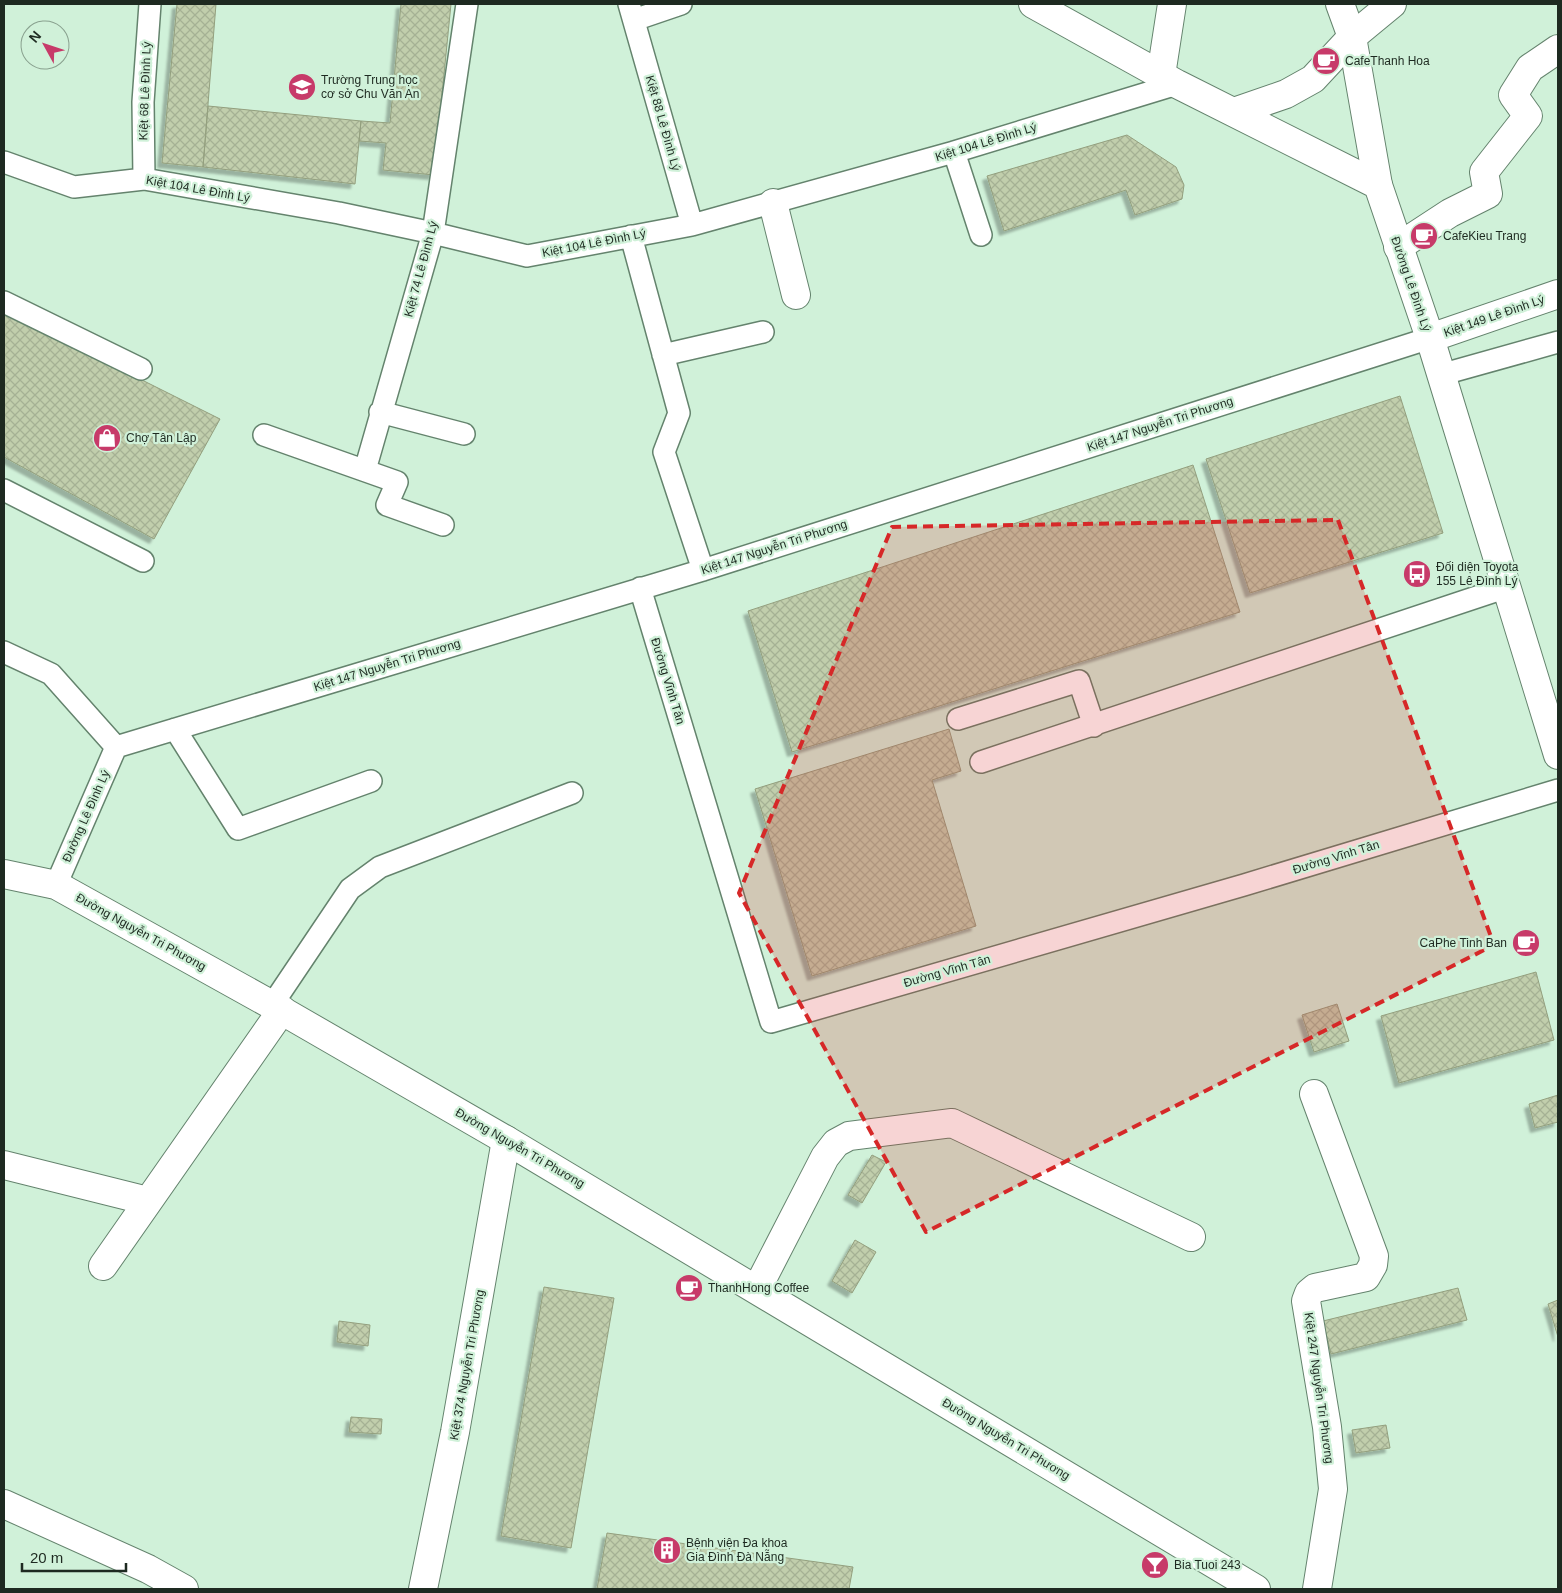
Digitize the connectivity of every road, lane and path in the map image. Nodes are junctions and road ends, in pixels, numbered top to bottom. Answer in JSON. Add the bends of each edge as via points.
{"nodes":[{"id":1,"x":150,"y":4,"type":"edge"},
{"id":2,"x":467,"y":4,"type":"edge"},
{"id":3,"x":680,"y":4,"type":"edge"},
{"id":4,"x":1033,"y":4,"type":"edge"},
{"id":5,"x":1172,"y":4,"type":"edge"},
{"id":6,"x":1340,"y":4,"type":"edge"},
{"id":7,"x":1392,"y":4,"type":"edge"},
{"id":8,"x":632,"y":12,"type":"edge"},
{"id":9,"x":1352,"y":37,"type":"junction"},
{"id":10,"x":1558,"y":49,"type":"edge"},
{"id":11,"x":1169,"y":79,"type":"junction"},
{"id":12,"x":1234,"y":112,"type":"junction"},
{"id":13,"x":954,"y":152,"type":"junction"},
{"id":14,"x":4,"y":162,"type":"edge"},
{"id":15,"x":144,"y":179,"type":"junction"},
{"id":16,"x":1378,"y":185,"type":"junction"},
{"id":17,"x":772,"y":203,"type":"junction"},
{"id":18,"x":692,"y":225,"type":"junction"},
{"id":19,"x":433,"y":233,"type":"junction"},
{"id":20,"x":982,"y":235,"type":"dead end"},
{"id":21,"x":631,"y":236,"type":"junction"},
{"id":22,"x":1398,"y":246,"type":"junction"},
{"id":23,"x":1558,"y":294,"type":"edge"},
{"id":24,"x":796,"y":295,"type":"dead end"},
{"id":25,"x":4,"y":302,"type":"edge"},
{"id":26,"x":763,"y":332,"type":"dead end"},
{"id":27,"x":1430,"y":338,"type":"junction"},
{"id":28,"x":1557,"y":348,"type":"edge"},
{"id":29,"x":664,"y":355,"type":"junction"},
{"id":30,"x":141,"y":369,"type":"dead end"},
{"id":31,"x":1440,"y":375,"type":"junction"},
{"id":32,"x":380,"y":412,"type":"junction"},
{"id":33,"x":464,"y":434,"type":"dead end"},
{"id":34,"x":264,"y":435,"type":"dead end"},
{"id":35,"x":365,"y":470,"type":"junction"},
{"id":36,"x":4,"y":490,"type":"edge"},
{"id":37,"x":443,"y":525,"type":"dead end"},
{"id":38,"x":143,"y":561,"type":"dead end"},
{"id":39,"x":703,"y":570,"type":"junction"},
{"id":40,"x":1507,"y":587,"type":"junction"},
{"id":41,"x":640,"y":588,"type":"junction"},
{"id":42,"x":4,"y":652,"type":"edge"},
{"id":43,"x":958,"y":719,"type":"dead end"},
{"id":44,"x":1094,"y":726,"type":"junction"},
{"id":45,"x":175,"y":729,"type":"junction"},
{"id":46,"x":116,"y":747,"type":"junction"},
{"id":47,"x":1558,"y":754,"type":"edge"},
{"id":48,"x":981,"y":762,"type":"dead end"},
{"id":49,"x":371,"y":781,"type":"dead end"},
{"id":50,"x":1558,"y":790,"type":"edge"},
{"id":51,"x":572,"y":793,"type":"dead end"},
{"id":52,"x":4,"y":874,"type":"edge"},
{"id":53,"x":56,"y":885,"type":"junction"},
{"id":54,"x":277,"y":1008,"type":"junction"},
{"id":55,"x":1314,"y":1094,"type":"dead end"},
{"id":56,"x":506,"y":1140,"type":"junction"},
{"id":57,"x":4,"y":1165,"type":"edge"},
{"id":58,"x":148,"y":1201,"type":"junction"},
{"id":59,"x":1191,"y":1237,"type":"dead end"},
{"id":60,"x":102,"y":1266,"type":"dead end"},
{"id":61,"x":756,"y":1289,"type":"junction"},
{"id":62,"x":4,"y":1504,"type":"edge"},
{"id":63,"x":184,"y":1589,"type":"edge"},
{"id":64,"x":423,"y":1589,"type":"edge"},
{"id":65,"x":1256,"y":1589,"type":"edge"},
{"id":66,"x":1317,"y":1589,"type":"edge"}],
"edges":[{"from":1,"to":15,"type":"lane","name":"Kiệt 68 Lê Đình Lý","via":[[143,102]]},
{"from":2,"to":19,"type":"lane","name":"Kiệt 74 Lê Đình Lý"},
{"from":3,"to":8,"type":"lane","name":"Kiệt 88 Lê Đình Lý"},
{"from":4,"to":11,"type":"street"},
{"from":5,"to":11,"type":"street"},
{"from":6,"to":9,"type":"street","name":"Đường Lê Đình Lý"},
{"from":7,"to":9,"type":"street"},
{"from":8,"to":18,"type":"lane","name":"Kiệt 88 Lê Đình Lý"},
{"from":9,"to":12,"type":"street","via":[[1313,78],[1286,94]]},
{"from":9,"to":16,"type":"street","name":"Đường Lê Đình Lý"},
{"from":10,"to":22,"type":"street","via":[[1530,68],[1513,95],[1528,116],[1484,172],[1488,194],[1450,213]]},
{"from":11,"to":12,"type":"street"},
{"from":11,"to":13,"type":"lane","name":"Kiệt 104 Lê Đình Lý"},
{"from":12,"to":16,"type":"street"},
{"from":13,"to":17,"type":"lane","name":"Kiệt 104 Lê Đình Lý"},
{"from":13,"to":20,"type":"lane"},
{"from":14,"to":15,"type":"lane","name":"Kiệt 104 Lê Đình Lý","via":[[74,187]]},
{"from":15,"to":19,"type":"lane","name":"Kiệt 104 Lê Đình Lý"},
{"from":16,"to":22,"type":"street","name":"Đường Lê Đình Lý"},
{"from":17,"to":18,"type":"lane","name":"Kiệt 104 Lê Đình Lý"},
{"from":17,"to":24,"type":"street"},
{"from":18,"to":21,"type":"lane","name":"Kiệt 104 Lê Đình Lý"},
{"from":19,"to":21,"type":"lane","name":"Kiệt 104 Lê Đình Lý","via":[[527,256]]},
{"from":19,"to":32,"type":"lane","name":"Kiệt 74 Lê Đình Lý"},
{"from":21,"to":29,"type":"lane"},
{"from":22,"to":27,"type":"street","name":"Đường Lê Đình Lý"},
{"from":23,"to":27,"type":"street","name":"Kiệt 149 Lê Đình Lý"},
{"from":25,"to":30,"type":"lane"},
{"from":26,"to":29,"type":"lane"},
{"from":27,"to":31,"type":"street","name":"Đường Lê Đình Lý"},
{"from":27,"to":39,"type":"lane","name":"Kiệt 147 Nguyễn Tri Phương"},
{"from":28,"to":31,"type":"lane"},
{"from":29,"to":39,"type":"lane","via":[[679,413],[664,452]]},
{"from":31,"to":40,"type":"street","name":"Đường Lê Đình Lý"},
{"from":32,"to":33,"type":"lane"},
{"from":32,"to":35,"type":"lane","name":"Kiệt 74 Lê Đình Lý"},
{"from":34,"to":35,"type":"lane"},
{"from":35,"to":37,"type":"lane","via":[[397,482],[387,505]]},
{"from":36,"to":38,"type":"lane"},
{"from":39,"to":41,"type":"lane","name":"Kiệt 147 Nguyễn Tri Phương"},
{"from":40,"to":44,"type":"lane"},
{"from":40,"to":47,"type":"street","name":"Đường Lê Đình Lý"},
{"from":41,"to":45,"type":"lane","name":"Kiệt 147 Nguyễn Tri Phương"},
{"from":41,"to":50,"type":"lane","name":"Đường Vĩnh Tân","via":[[772,1022]]},
{"from":42,"to":46,"type":"lane","via":[[51,674]]},
{"from":43,"to":44,"type":"lane","via":[[1079,681]]},
{"from":44,"to":48,"type":"lane"},
{"from":45,"to":46,"type":"lane","name":"Kiệt 147 Nguyễn Tri Phương"},
{"from":45,"to":49,"type":"lane","via":[[238,829]]},
{"from":46,"to":53,"type":"lane","name":"Đường Lê Đình Lý"},
{"from":51,"to":54,"type":"lane","via":[[380,867],[350,889]]},
{"from":52,"to":53,"type":"street","name":"Đường Nguyễn Tri Phương"},
{"from":53,"to":54,"type":"street","name":"Đường Nguyễn Tri Phương"},
{"from":54,"to":56,"type":"street","name":"Đường Nguyễn Tri Phương"},
{"from":54,"to":58,"type":"street"},
{"from":55,"to":66,"type":"street","name":"Kiệt 247 Nguyễn Tri Phương","via":[[1374,1256],[1366,1277],[1315,1288],[1306,1301],[1327,1427],[1333,1489]]},
{"from":56,"to":61,"type":"street","name":"Đường Nguyễn Tri Phương"},
{"from":56,"to":64,"type":"street","name":"Kiệt 374 Nguyễn Tri Phương","via":[[455,1432]]},
{"from":57,"to":58,"type":"street"},
{"from":58,"to":60,"type":"street"},
{"from":59,"to":61,"type":"street","via":[[952,1123],[849,1136],[836,1143],[824,1157]]},
{"from":61,"to":65,"type":"street","name":"Đường Nguyễn Tri Phương"},
{"from":62,"to":63,"type":"street","via":[[148,1569]]}]}
